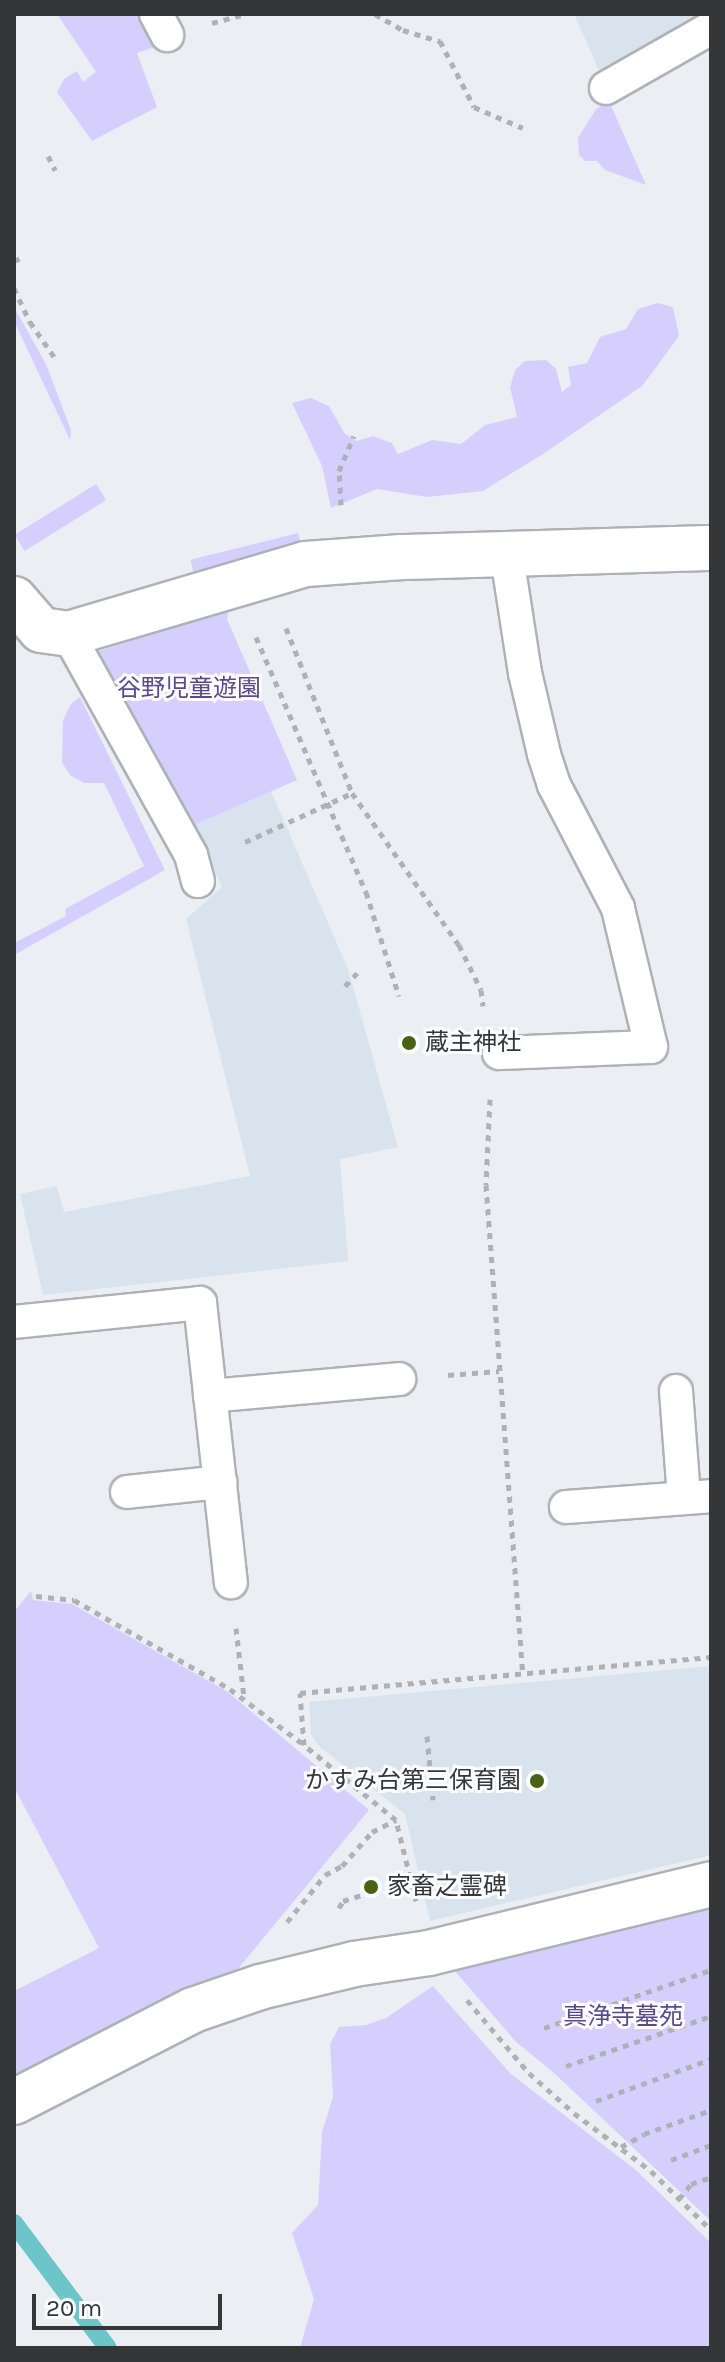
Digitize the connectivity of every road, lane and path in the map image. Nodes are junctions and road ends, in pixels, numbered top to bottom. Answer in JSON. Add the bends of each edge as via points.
{"nodes":[{"id":1,"x":375,"y":14,"type":"edge"},
{"id":2,"x":711,"y":28,"type":"edge"},
{"id":3,"x":606,"y":88,"type":"dead end"},
{"id":4,"x":523,"y":128,"type":"dead end"},
{"id":5,"x":48,"y":156,"type":"dead end"},
{"id":6,"x":55,"y":170,"type":"dead end"},
{"id":7,"x":23,"y":257,"type":"dead end"},
{"id":8,"x":14,"y":261,"type":"edge"},
{"id":9,"x":14,"y":288,"type":"edge"},
{"id":10,"x":55,"y":358,"type":"dead end"},
{"id":11,"x":354,"y":436,"type":"dead end"},
{"id":12,"x":711,"y":548,"type":"edge"},
{"id":13,"x":507,"y":557,"type":"junction"},
{"id":14,"x":348,"y":561,"type":"junction"},
{"id":15,"x":265,"y":575,"type":"junction"},
{"id":16,"x":14,"y":599,"type":"edge"},
{"id":17,"x":255,"y":633,"type":"dead end"},
{"id":18,"x":68,"y":634,"type":"junction"},
{"id":19,"x":352,"y":793,"type":"junction"},
{"id":20,"x":327,"y":804,"type":"junction"},
{"id":21,"x":245,"y":842,"type":"dead end"},
{"id":22,"x":198,"y":881,"type":"dead end"},
{"id":23,"x":359,"y":971,"type":"dead end"},
{"id":24,"x":345,"y":986,"type":"dead end"},
{"id":25,"x":399,"y":996,"type":"dead end"},
{"id":26,"x":499,"y":1053,"type":"junction"},
{"id":27,"x":14,"y":1322,"type":"edge"},
{"id":28,"x":399,"y":1379,"type":"dead end"},
{"id":29,"x":676,"y":1391,"type":"dead end"},
{"id":30,"x":210,"y":1396,"type":"junction"},
{"id":31,"x":220,"y":1482,"type":"junction"},
{"id":32,"x":127,"y":1492,"type":"dead end"},
{"id":33,"x":697,"y":1497,"type":"edge"},
{"id":34,"x":566,"y":1507,"type":"dead end"},
{"id":35,"x":231,"y":1582,"type":"joint"},
{"id":36,"x":36,"y":1596,"type":"dead end"},
{"id":37,"x":711,"y":1657,"type":"edge"},
{"id":38,"x":523,"y":1674,"type":"junction"},
{"id":39,"x":244,"y":1698,"type":"junction"},
{"id":40,"x":427,"y":1736,"type":"dead end"},
{"id":41,"x":304,"y":1745,"type":"junction"},
{"id":42,"x":433,"y":1800,"type":"dead end"},
{"id":43,"x":396,"y":1820,"type":"junction"},
{"id":44,"x":711,"y":1884,"type":"edge"},
{"id":45,"x":429,"y":1953,"type":"junction"},
{"id":46,"x":711,"y":1970,"type":"edge"},
{"id":47,"x":260,"y":1987,"type":"junction"},
{"id":48,"x":711,"y":2016,"type":"edge"},
{"id":49,"x":544,"y":2028,"type":"dead end"},
{"id":50,"x":711,"y":2059,"type":"edge"},
{"id":51,"x":566,"y":2066,"type":"dead end"},
{"id":52,"x":596,"y":2101,"type":"dead end"},
{"id":53,"x":14,"y":2102,"type":"edge"},
{"id":54,"x":711,"y":2110,"type":"edge"},
{"id":55,"x":711,"y":2145,"type":"edge"},
{"id":56,"x":621,"y":2147,"type":"junction"},
{"id":57,"x":671,"y":2160,"type":"dead end"},
{"id":58,"x":711,"y":2177,"type":"edge"},
{"id":59,"x":679,"y":2199,"type":"junction"},
{"id":60,"x":711,"y":2230,"type":"edge"}],
"edges":[{"from":1,"to":4,"type":"path","via":[[403,30],[440,41],[474,107]]},
{"from":2,"to":3,"type":"lane"},
{"from":5,"to":6,"type":"path"},
{"from":7,"to":8,"type":"path"},
{"from":9,"to":10,"type":"path"},
{"from":11,"to":14,"type":"path","via":[[339,471],[343,497],[338,515]]},
{"from":12,"to":13,"type":"street"},
{"from":13,"to":14,"type":"street"},
{"from":13,"to":26,"type":"lane","via":[[544,754],[554,785],[618,908],[651,1047]]},
{"from":14,"to":15,"type":"street","via":[[306,564]]},
{"from":15,"to":18,"type":"street"},
{"from":15,"to":19,"type":"path"},
{"from":16,"to":18,"type":"street","via":[[41,630]]},
{"from":17,"to":20,"type":"path"},
{"from":18,"to":22,"type":"lane","via":[[191,855]]},
{"from":19,"to":20,"type":"path"},
{"from":19,"to":26,"type":"path","via":[[459,945],[481,990],[486,1025]]},
{"from":20,"to":21,"type":"path"},
{"from":20,"to":25,"type":"path","via":[[366,892]]},
{"from":23,"to":24,"type":"path"},
{"from":26,"to":38,"type":"path","via":[[491,1084],[486,1185]]},
{"from":27,"to":30,"type":"lane","via":[[200,1303]]},
{"from":28,"to":30,"type":"lane"},
{"from":29,"to":33,"type":"lane"},
{"from":30,"to":31,"type":"lane"},
{"from":31,"to":32,"type":"lane"},
{"from":31,"to":35,"type":"lane"},
{"from":33,"to":34,"type":"lane"},
{"from":35,"to":39,"type":"path"},
{"from":36,"to":39,"type":"path","via":[[74,1600]]},
{"from":37,"to":38,"type":"path"},
{"from":38,"to":41,"type":"path","via":[[300,1693]]},
{"from":39,"to":41,"type":"path"},
{"from":40,"to":42,"type":"path"},
{"from":41,"to":43,"type":"path"},
{"from":43,"to":45,"type":"path"},
{"from":43,"to":47,"type":"path","via":[[372,1832],[342,1866],[325,1875],[263,1950],[256,1969]]},
{"from":44,"to":45,"type":"street"},
{"from":45,"to":47,"type":"street","via":[[354,1964]]},
{"from":45,"to":56,"type":"path","via":[[529,2073]]},
{"from":46,"to":49,"type":"path"},
{"from":47,"to":53,"type":"street","via":[[193,2010]]},
{"from":48,"to":51,"type":"path"},
{"from":50,"to":52,"type":"path"},
{"from":54,"to":56,"type":"path"},
{"from":55,"to":57,"type":"path"},
{"from":56,"to":59,"type":"path"},
{"from":58,"to":59,"type":"path","via":[[691,2184]]},
{"from":59,"to":60,"type":"path"}]}
